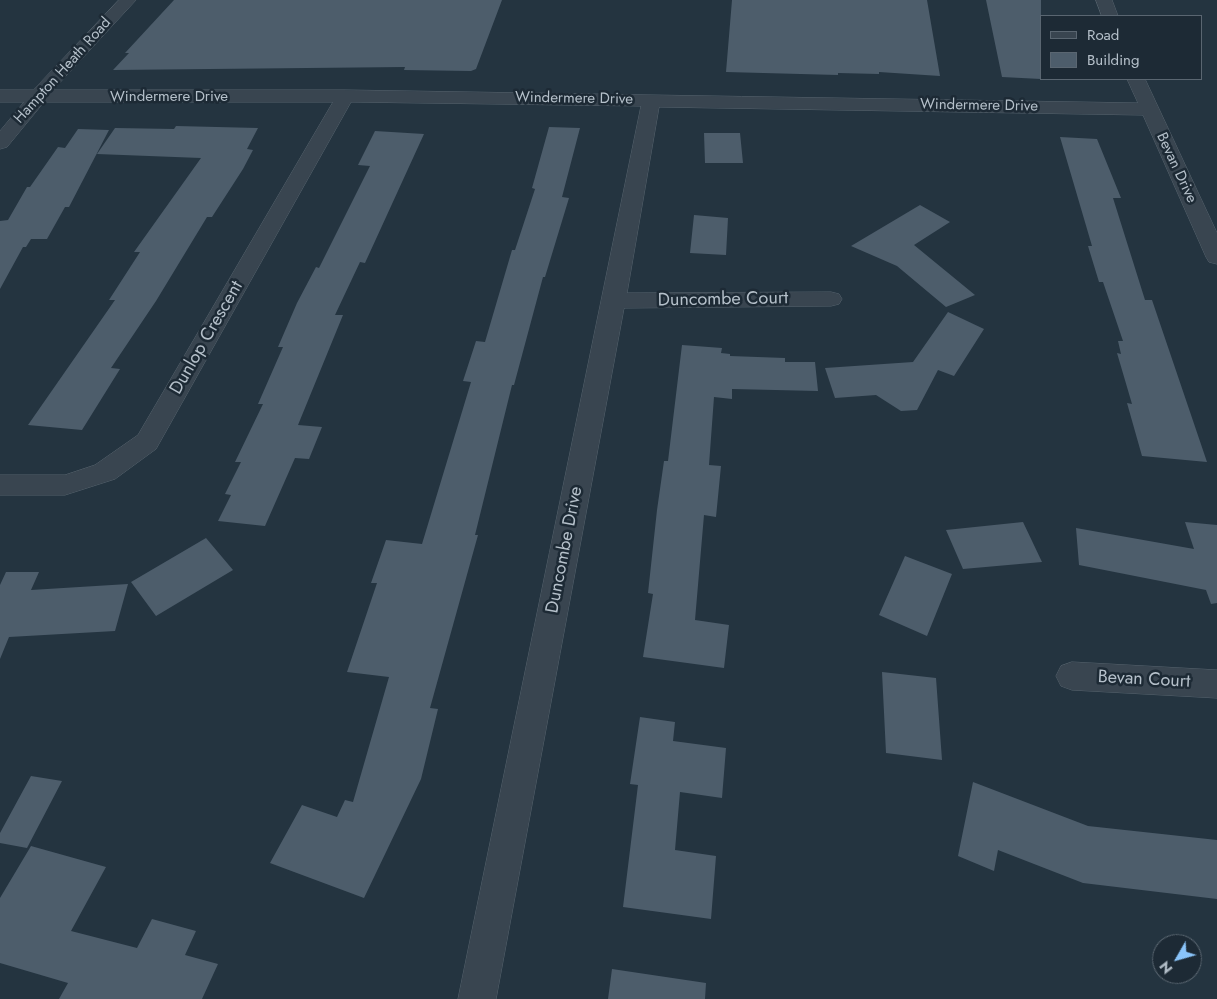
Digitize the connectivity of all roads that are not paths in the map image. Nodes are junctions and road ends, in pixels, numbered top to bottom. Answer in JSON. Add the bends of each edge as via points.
{"nodes":[{"id":1,"x":128,"y":0,"type":"edge"},
{"id":2,"x":1104,"y":0,"type":"edge"},
{"id":3,"x":1110,"y":15,"type":"edge"},
{"id":4,"x":1136,"y":80,"type":"edge"},
{"id":5,"x":0,"y":96,"type":"edge"},
{"id":6,"x":38,"y":96,"type":"junction"},
{"id":7,"x":345,"y":96,"type":"junction"},
{"id":8,"x":651,"y":100,"type":"junction"},
{"id":9,"x":1148,"y":109,"type":"junction"},
{"id":10,"x":0,"y":143,"type":"edge"},
{"id":11,"x":1217,"y":257,"type":"edge"},
{"id":12,"x":831,"y":299,"type":"dead end"},
{"id":13,"x":614,"y":301,"type":"junction"},
{"id":14,"x":0,"y":486,"type":"edge"},
{"id":15,"x":1072,"y":676,"type":"dead end"},
{"id":16,"x":1217,"y":684,"type":"edge"},
{"id":17,"x":477,"y":999,"type":"edge"}],
"edges":[{"from":1,"to":6,"type":"street","name":"Hampton Heath Road"},
{"from":2,"to":3,"type":"street"},
{"from":4,"to":9,"type":"street","name":"Bevan Drive"},
{"from":5,"to":6,"type":"street","name":"Windermere Drive"},
{"from":6,"to":7,"type":"street","name":"Windermere Drive"},
{"from":6,"to":10,"type":"street","name":"Hampton Heath Road"},
{"from":7,"to":8,"type":"street","name":"Windermere Drive"},
{"from":7,"to":14,"type":"street","name":"Dunlop Crescent","via":[[147,442],[105,472],[65,485]]},
{"from":8,"to":9,"type":"street","name":"Windermere Drive"},
{"from":8,"to":13,"type":"street","name":"Duncombe Drive"},
{"from":9,"to":11,"type":"street","name":"Bevan Drive"},
{"from":12,"to":13,"type":"street","name":"Duncombe Court"},
{"from":13,"to":17,"type":"street","name":"Duncombe Drive"},
{"from":15,"to":16,"type":"street","name":"Bevan Court"}]}
